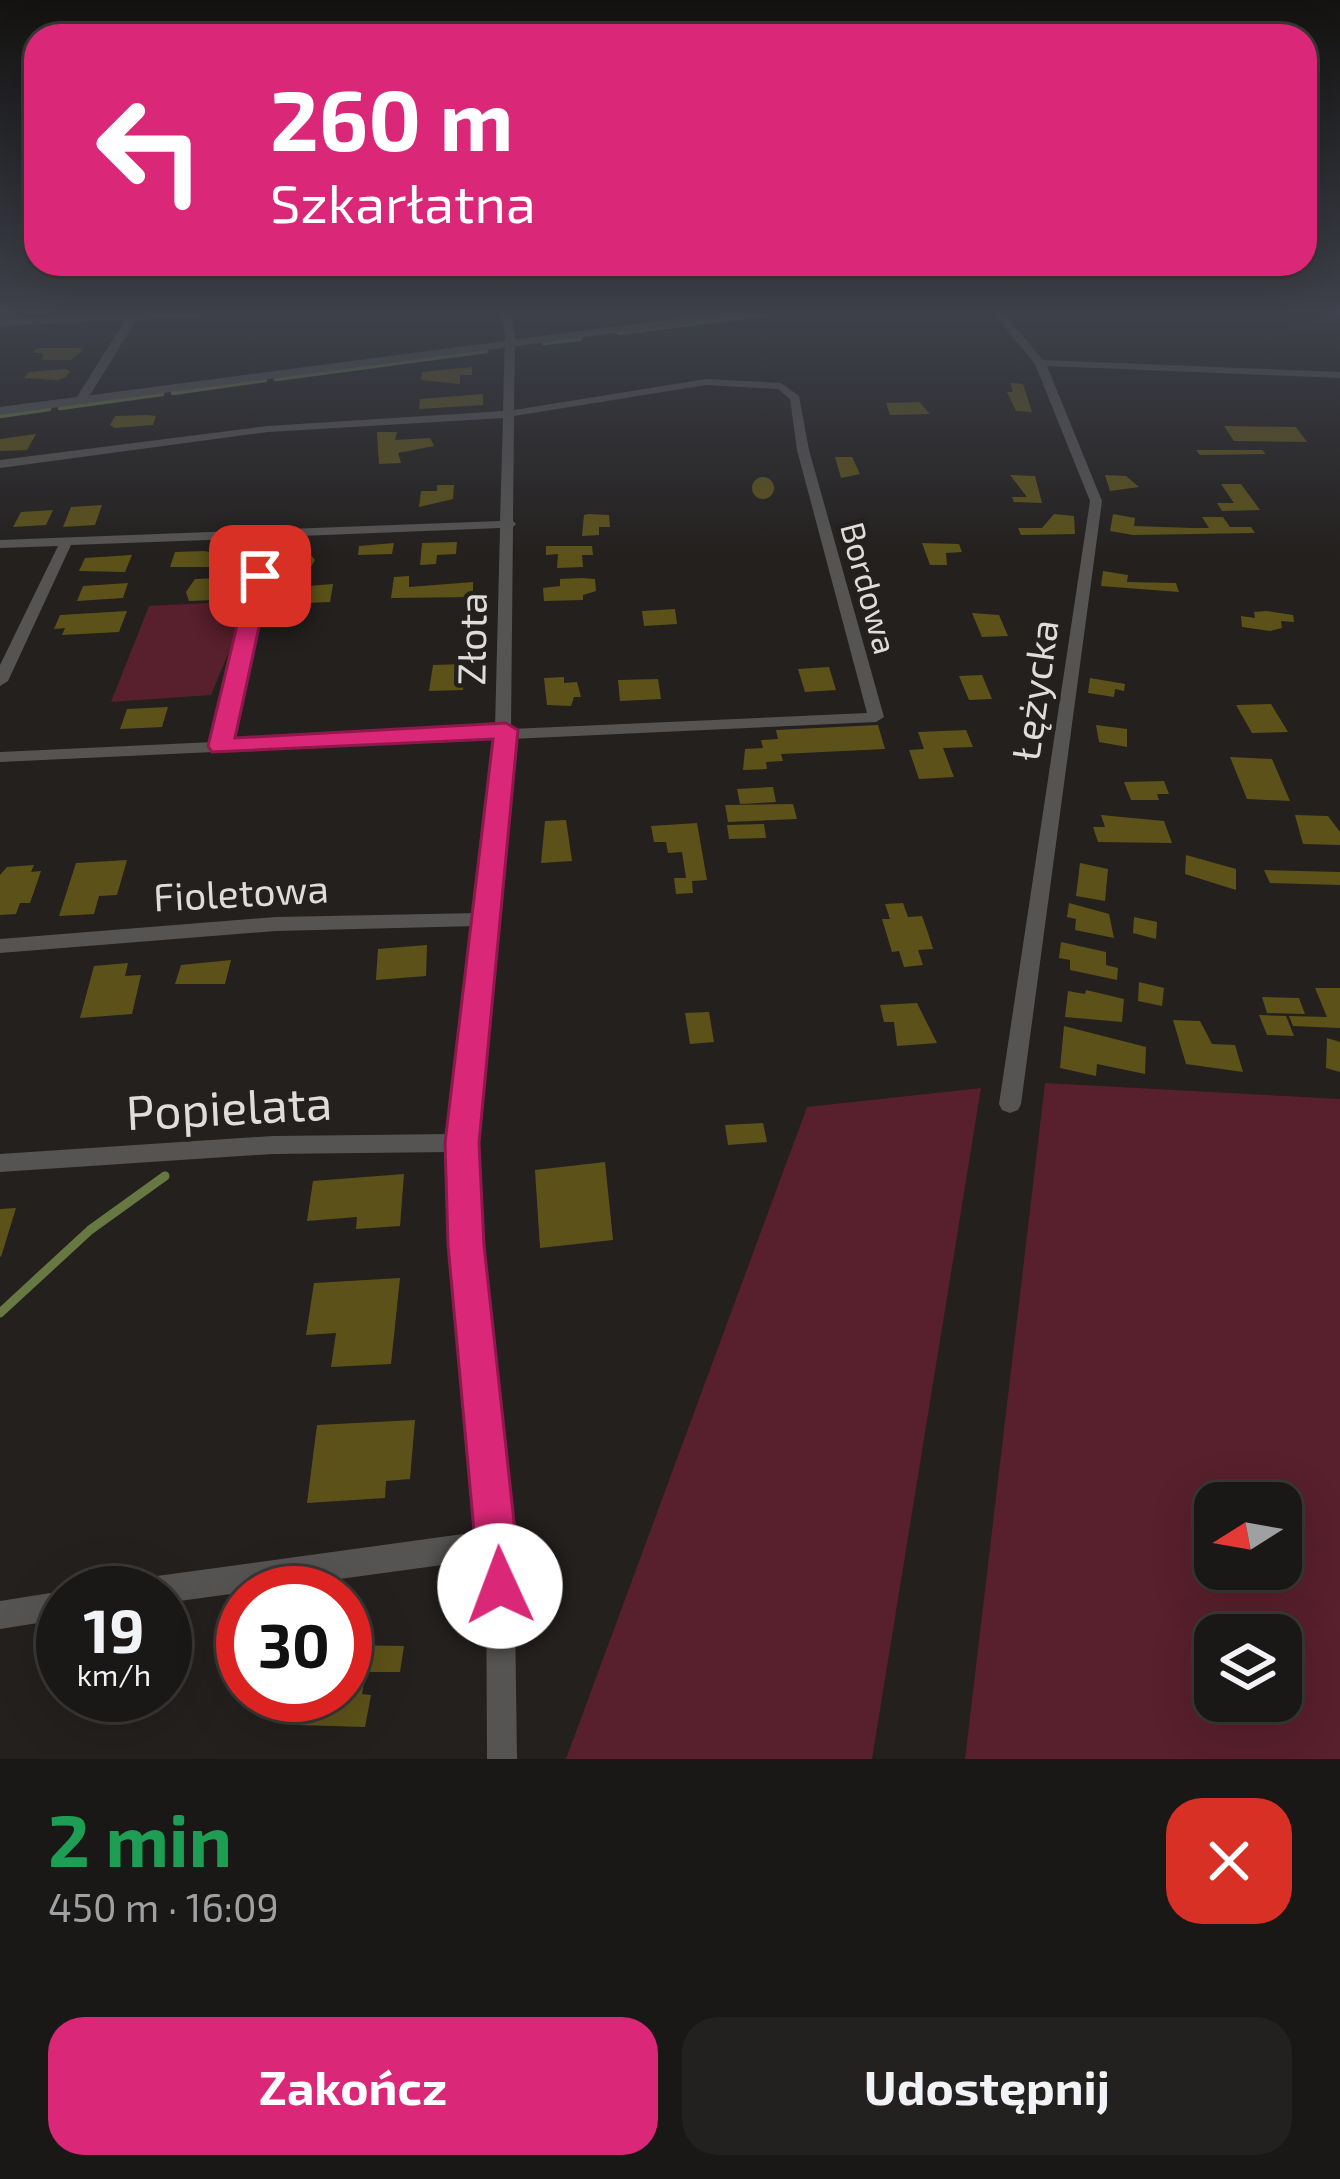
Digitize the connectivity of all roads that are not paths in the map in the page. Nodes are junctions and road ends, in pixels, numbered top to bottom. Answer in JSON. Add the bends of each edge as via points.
{"nodes":[{"id":1,"x":86,"y":392,"type":"edge"},
{"id":2,"x":141,"y":392,"type":"edge"},
{"id":3,"x":508,"y":392,"type":"edge"},
{"id":4,"x":637,"y":392,"type":"edge"},
{"id":5,"x":791,"y":392,"type":"edge"},
{"id":6,"x":1052,"y":392,"type":"edge"},
{"id":7,"x":81,"y":400,"type":"junction"},
{"id":8,"x":0,"y":411,"type":"edge"},
{"id":9,"x":509,"y":411,"type":"junction"},
{"id":10,"x":0,"y":464,"type":"edge"},
{"id":11,"x":511,"y":524,"type":"junction"},
{"id":12,"x":269,"y":534,"type":"junction"},
{"id":13,"x":66,"y":542,"type":"junction"},
{"id":14,"x":0,"y":544,"type":"edge"},
{"id":15,"x":0,"y":681,"type":"edge"},
{"id":16,"x":506,"y":730,"type":"junction"},
{"id":17,"x":220,"y":746,"type":"junction"},
{"id":18,"x":0,"y":757,"type":"edge"},
{"id":19,"x":486,"y":919,"type":"junction"},
{"id":20,"x":0,"y":946,"type":"edge"},
{"id":21,"x":1010,"y":1104,"type":"dead end"},
{"id":22,"x":462,"y":1143,"type":"junction"},
{"id":23,"x":0,"y":1163,"type":"edge"},
{"id":24,"x":500,"y":1543,"type":"junction"},
{"id":25,"x":192,"y":1585,"type":"edge"},
{"id":26,"x":36,"y":1609,"type":"edge"},
{"id":27,"x":0,"y":1615,"type":"edge"},
{"id":28,"x":502,"y":1759,"type":"edge"}],
"edges":[{"from":1,"to":7,"type":"street"},
{"from":2,"to":7,"type":"street"},
{"from":3,"to":9,"type":"street","name":"Złota"},
{"from":4,"to":9,"type":"street","name":"Bordowa"},
{"from":5,"to":16,"type":"street","name":"Bordowa","via":[[876,717]]},
{"from":6,"to":21,"type":"street","name":"Łężycka","via":[[1096,501]]},
{"from":7,"to":8,"type":"street"},
{"from":9,"to":10,"type":"street","via":[[268,429]]},
{"from":9,"to":11,"type":"street","name":"Złota"},
{"from":11,"to":12,"type":"street"},
{"from":11,"to":16,"type":"street","name":"Złota"},
{"from":12,"to":13,"type":"street"},
{"from":12,"to":17,"type":"street"},
{"from":13,"to":14,"type":"street"},
{"from":13,"to":15,"type":"street"},
{"from":16,"to":17,"type":"street"},
{"from":16,"to":19,"type":"street","name":"Złota"},
{"from":17,"to":18,"type":"street"},
{"from":19,"to":20,"type":"street","name":"Fioletowa","via":[[276,924]]},
{"from":19,"to":22,"type":"street","name":"Złota"},
{"from":22,"to":23,"type":"street","name":"Popielata","via":[[273,1144]]},
{"from":22,"to":24,"type":"street","name":"Złota"},
{"from":24,"to":25,"type":"street"},
{"from":24,"to":28,"type":"street","name":"Złota"},
{"from":26,"to":27,"type":"street"}]}
